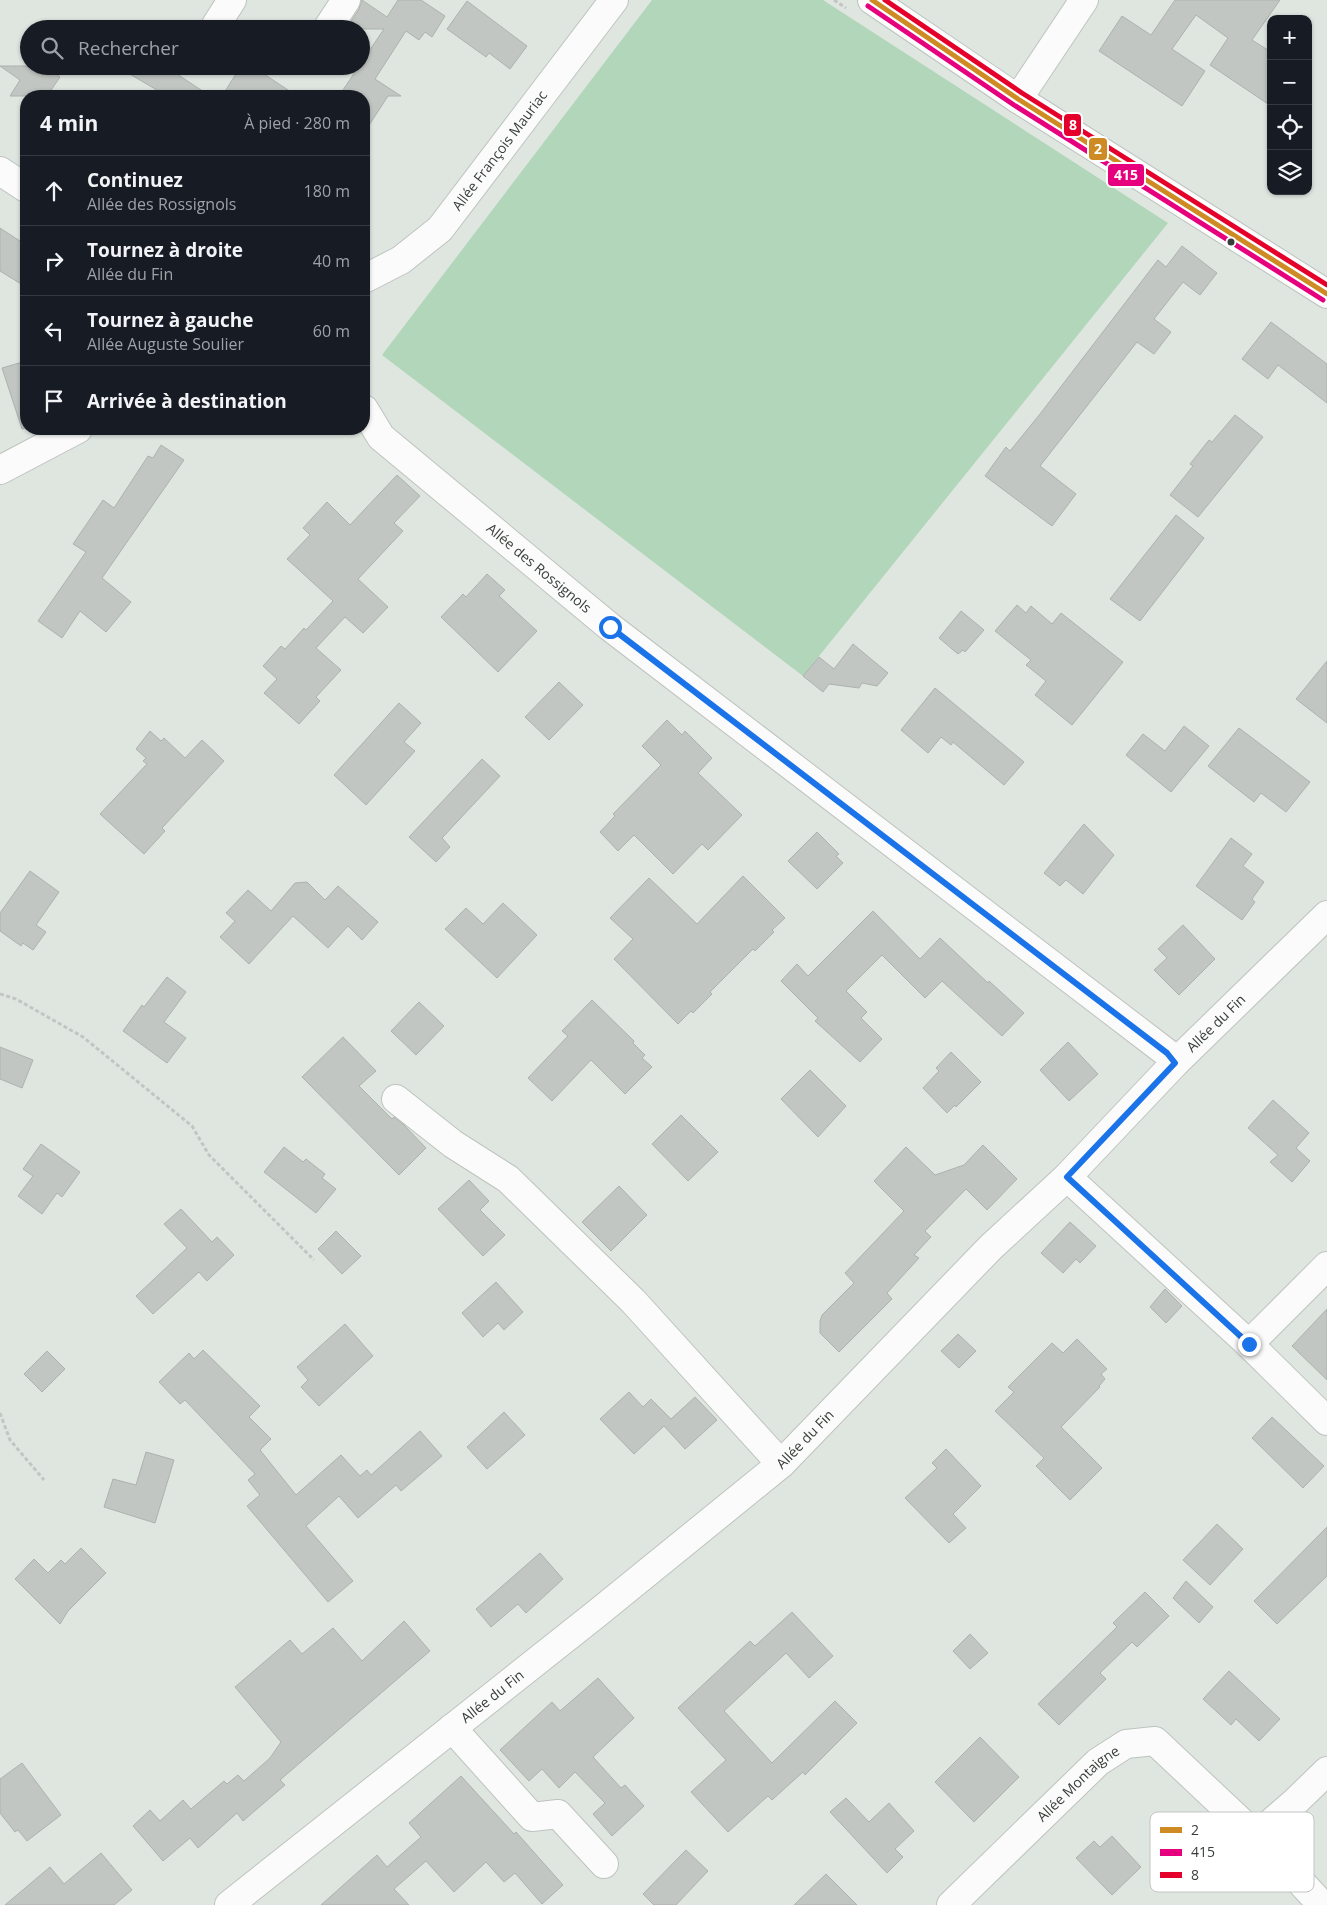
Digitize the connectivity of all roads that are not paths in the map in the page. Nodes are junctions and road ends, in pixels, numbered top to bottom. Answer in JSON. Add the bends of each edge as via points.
{"nodes":[{"id":1,"x":232,"y":0,"type":"edge"},
{"id":2,"x":346,"y":0,"type":"edge"},
{"id":3,"x":614,"y":0,"type":"edge"},
{"id":4,"x":872,"y":0,"type":"edge"},
{"id":5,"x":1084,"y":0,"type":"edge"},
{"id":6,"x":219,"y":20,"type":"edge"},
{"id":7,"x":333,"y":20,"type":"edge"},
{"id":8,"x":1018,"y":100,"type":"junction"},
{"id":9,"x":0,"y":171,"type":"edge"},
{"id":10,"x":20,"y":184,"type":"edge"},
{"id":11,"x":370,"y":276,"type":"edge"},
{"id":12,"x":1327,"y":294,"type":"edge"},
{"id":13,"x":370,"y":419,"type":"edge"},
{"id":14,"x":67,"y":435,"type":"edge"},
{"id":15,"x":0,"y":470,"type":"edge"},
{"id":16,"x":1327,"y":915,"type":"edge"},
{"id":17,"x":1175,"y":1063,"type":"junction"},
{"id":18,"x":396,"y":1099,"type":"dead end"},
{"id":19,"x":1067,"y":1177,"type":"junction"},
{"id":20,"x":1327,"y":1266,"type":"edge"},
{"id":21,"x":1249,"y":1344,"type":"junction"},
{"id":22,"x":1327,"y":1421,"type":"edge"},
{"id":23,"x":781,"y":1464,"type":"junction"},
{"id":24,"x":452,"y":1728,"type":"junction"},
{"id":25,"x":1327,"y":1771,"type":"edge"},
{"id":26,"x":1230,"y":1812,"type":"edge"},
{"id":27,"x":1283,"y":1812,"type":"edge"},
{"id":28,"x":604,"y":1864,"type":"dead end"},
{"id":29,"x":1310,"y":1892,"type":"edge"},
{"id":30,"x":229,"y":1905,"type":"edge"},
{"id":31,"x":951,"y":1905,"type":"edge"},
{"id":32,"x":1322,"y":1905,"type":"edge"}],
"edges":[{"from":1,"to":6,"type":"street"},
{"from":2,"to":7,"type":"street"},
{"from":3,"to":11,"type":"street","name":"Allée François Mauriac","via":[[440,229],[401,260]]},
{"from":4,"to":8,"type":"street"},
{"from":5,"to":8,"type":"street"},
{"from":8,"to":12,"type":"street"},
{"from":9,"to":10,"type":"street"},
{"from":13,"to":17,"type":"street","name":"Allée des Rossignols","via":[[381,437],[610,627],[1167,1053]]},
{"from":14,"to":15,"type":"street"},
{"from":16,"to":17,"type":"street","name":"Allée du Fin"},
{"from":17,"to":19,"type":"street","name":"Allée du Fin"},
{"from":18,"to":23,"type":"street","via":[[453,1144],[508,1179],[633,1301]]},
{"from":19,"to":21,"type":"street"},
{"from":19,"to":23,"type":"street","name":"Allée du Fin","via":[[991,1247]]},
{"from":20,"to":21,"type":"street"},
{"from":21,"to":22,"type":"street"},
{"from":23,"to":24,"type":"street","name":"Allée du Fin"},
{"from":24,"to":28,"type":"street","via":[[532,1816],[558,1814]]},
{"from":24,"to":30,"type":"street","name":"Allée du Fin"},
{"from":25,"to":27,"type":"street"},
{"from":26,"to":31,"type":"street","name":"Allée Montaigne","via":[[1155,1741],[1126,1744],[1098,1762]]},
{"from":29,"to":32,"type":"street","name":"Allée Montaigne"}]}
